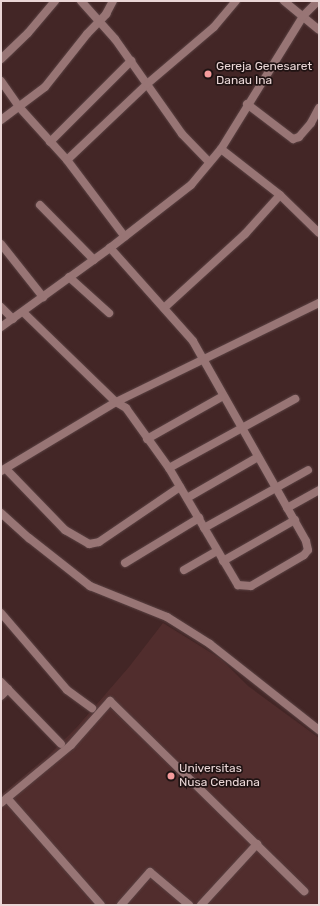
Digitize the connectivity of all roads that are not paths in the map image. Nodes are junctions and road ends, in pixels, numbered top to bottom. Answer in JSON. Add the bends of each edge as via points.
{"nodes":[{"id":1,"x":55,"y":1,"type":"edge"},
{"id":2,"x":80,"y":1,"type":"edge"},
{"id":3,"x":113,"y":1,"type":"edge"},
{"id":4,"x":236,"y":1,"type":"edge"},
{"id":5,"x":284,"y":1,"type":"edge"},
{"id":6,"x":318,"y":1,"type":"edge"},
{"id":7,"x":303,"y":16,"type":"junction"},
{"id":8,"x":99,"y":20,"type":"junction"},
{"id":9,"x":319,"y":30,"type":"edge"},
{"id":10,"x":1,"y":59,"type":"edge"},
{"id":11,"x":131,"y":61,"type":"junction"},
{"id":12,"x":1,"y":81,"type":"edge"},
{"id":13,"x":147,"y":84,"type":"junction"},
{"id":14,"x":247,"y":104,"type":"junction"},
{"id":15,"x":20,"y":108,"type":"junction"},
{"id":16,"x":319,"y":109,"type":"edge"},
{"id":17,"x":1,"y":120,"type":"edge"},
{"id":18,"x":50,"y":142,"type":"junction"},
{"id":19,"x":221,"y":148,"type":"junction"},
{"id":20,"x":67,"y":160,"type":"junction"},
{"id":21,"x":209,"y":162,"type":"junction"},
{"id":22,"x":280,"y":195,"type":"junction"},
{"id":23,"x":40,"y":205,"type":"dead end"},
{"id":24,"x":319,"y":233,"type":"edge"},
{"id":25,"x":125,"y":237,"type":"junction"},
{"id":26,"x":1,"y":244,"type":"edge"},
{"id":27,"x":110,"y":248,"type":"junction"},
{"id":28,"x":94,"y":260,"type":"junction"},
{"id":29,"x":69,"y":277,"type":"junction"},
{"id":30,"x":43,"y":297,"type":"junction"},
{"id":31,"x":319,"y":303,"type":"edge"},
{"id":32,"x":1,"y":307,"type":"edge"},
{"id":33,"x":164,"y":308,"type":"junction"},
{"id":34,"x":23,"y":312,"type":"junction"},
{"id":35,"x":109,"y":313,"type":"dead end"},
{"id":36,"x":13,"y":319,"type":"junction"},
{"id":37,"x":1,"y":327,"type":"edge"},
{"id":38,"x":202,"y":360,"type":"junction"},
{"id":39,"x":224,"y":396,"type":"junction"},
{"id":40,"x":295,"y":399,"type":"dead end"},
{"id":41,"x":116,"y":402,"type":"junction"},
{"id":42,"x":242,"y":427,"type":"junction"},
{"id":43,"x":147,"y":439,"type":"junction"},
{"id":44,"x":258,"y":457,"type":"junction"},
{"id":45,"x":169,"y":468,"type":"junction"},
{"id":46,"x":4,"y":470,"type":"edge"},
{"id":47,"x":308,"y":470,"type":"dead end"},
{"id":48,"x":180,"y":486,"type":"junction"},
{"id":49,"x":276,"y":488,"type":"junction"},
{"id":50,"x":319,"y":490,"type":"edge"},
{"id":51,"x":187,"y":498,"type":"junction"},
{"id":52,"x":287,"y":508,"type":"junction"},
{"id":53,"x":1,"y":513,"type":"edge"},
{"id":54,"x":199,"y":518,"type":"junction"},
{"id":55,"x":295,"y":520,"type":"junction"},
{"id":56,"x":204,"y":528,"type":"junction"},
{"id":57,"x":217,"y":551,"type":"junction"},
{"id":58,"x":223,"y":561,"type":"junction"},
{"id":59,"x":125,"y":563,"type":"dead end"},
{"id":60,"x":184,"y":570,"type":"dead end"},
{"id":61,"x":1,"y":613,"type":"edge"},
{"id":62,"x":1,"y":682,"type":"edge"},
{"id":63,"x":8,"y":689,"type":"junction"},
{"id":64,"x":1,"y":696,"type":"edge"},
{"id":65,"x":92,"y":708,"type":"dead end"},
{"id":66,"x":319,"y":730,"type":"edge"},
{"id":67,"x":61,"y":744,"type":"dead end"},
{"id":68,"x":4,"y":801,"type":"edge"},
{"id":69,"x":257,"y":844,"type":"junction"},
{"id":70,"x":304,"y":891,"type":"dead end"},
{"id":71,"x":101,"y":905,"type":"edge"},
{"id":72,"x":121,"y":905,"type":"edge"},
{"id":73,"x":188,"y":905,"type":"edge"},
{"id":74,"x":201,"y":905,"type":"edge"}],
"edges":[{"from":1,"to":10,"type":"street","via":[[28,33]]},
{"from":2,"to":8,"type":"street"},
{"from":3,"to":8,"type":"street","via":[[106,14]]},
{"from":4,"to":13,"type":"street","via":[[214,27]]},
{"from":5,"to":7,"type":"street"},
{"from":6,"to":7,"type":"street"},
{"from":7,"to":9,"type":"street"},
{"from":7,"to":14,"type":"street"},
{"from":8,"to":11,"type":"street"},
{"from":8,"to":15,"type":"street","via":[[56,75]]},
{"from":11,"to":13,"type":"street"},
{"from":11,"to":18,"type":"street"},
{"from":12,"to":15,"type":"street"},
{"from":13,"to":20,"type":"street"},
{"from":13,"to":21,"type":"street","via":[[182,134]]},
{"from":14,"to":16,"type":"street","via":[[293,139],[303,132]]},
{"from":14,"to":19,"type":"street"},
{"from":15,"to":17,"type":"street"},
{"from":15,"to":18,"type":"street"},
{"from":18,"to":20,"type":"street"},
{"from":19,"to":21,"type":"street"},
{"from":19,"to":22,"type":"street"},
{"from":20,"to":25,"type":"street"},
{"from":21,"to":25,"type":"street","via":[[176,199]]},
{"from":22,"to":24,"type":"street"},
{"from":22,"to":33,"type":"street","via":[[245,234]]},
{"from":23,"to":28,"type":"street"},
{"from":25,"to":27,"type":"street"},
{"from":26,"to":30,"type":"street"},
{"from":27,"to":28,"type":"street"},
{"from":27,"to":33,"type":"street"},
{"from":28,"to":29,"type":"street"},
{"from":29,"to":30,"type":"street"},
{"from":29,"to":35,"type":"street"},
{"from":30,"to":34,"type":"street"},
{"from":31,"to":38,"type":"street"},
{"from":32,"to":36,"type":"street"},
{"from":33,"to":38,"type":"street","via":[[186,333]]},
{"from":34,"to":36,"type":"street"},
{"from":34,"to":41,"type":"street"},
{"from":36,"to":37,"type":"street"},
{"from":38,"to":39,"type":"street"},
{"from":38,"to":41,"type":"street"},
{"from":39,"to":42,"type":"street"},
{"from":39,"to":43,"type":"street"},
{"from":40,"to":42,"type":"street"},
{"from":41,"to":43,"type":"street","via":[[126,408]]},
{"from":41,"to":46,"type":"street"},
{"from":42,"to":44,"type":"street"},
{"from":42,"to":45,"type":"street"},
{"from":43,"to":45,"type":"street"},
{"from":44,"to":49,"type":"street"},
{"from":44,"to":51,"type":"street"},
{"from":45,"to":48,"type":"street"},
{"from":46,"to":48,"type":"street","via":[[65,530],[89,544],[99,542]]},
{"from":47,"to":49,"type":"street"},
{"from":48,"to":51,"type":"street"},
{"from":49,"to":52,"type":"street"},
{"from":49,"to":56,"type":"street"},
{"from":50,"to":52,"type":"street"},
{"from":51,"to":54,"type":"street"},
{"from":52,"to":55,"type":"street"},
{"from":53,"to":66,"type":"street","via":[[90,586],[167,617],[218,650]]},
{"from":54,"to":56,"type":"street"},
{"from":54,"to":59,"type":"street"},
{"from":55,"to":58,"type":"street"},
{"from":55,"to":58,"type":"street","via":[[306,541],[307,553],[251,586],[242,587],[236,583]]},
{"from":56,"to":57,"type":"street"},
{"from":57,"to":58,"type":"street"},
{"from":57,"to":60,"type":"street"},
{"from":61,"to":65,"type":"street","via":[[67,690]]},
{"from":62,"to":63,"type":"street"},
{"from":63,"to":64,"type":"street"},
{"from":63,"to":67,"type":"street"},
{"from":68,"to":69,"type":"street","via":[[70,744],[110,701]]},
{"from":68,"to":71,"type":"street"},
{"from":69,"to":70,"type":"street"},
{"from":69,"to":74,"type":"street"},
{"from":72,"to":73,"type":"street","via":[[150,872]]}]}
